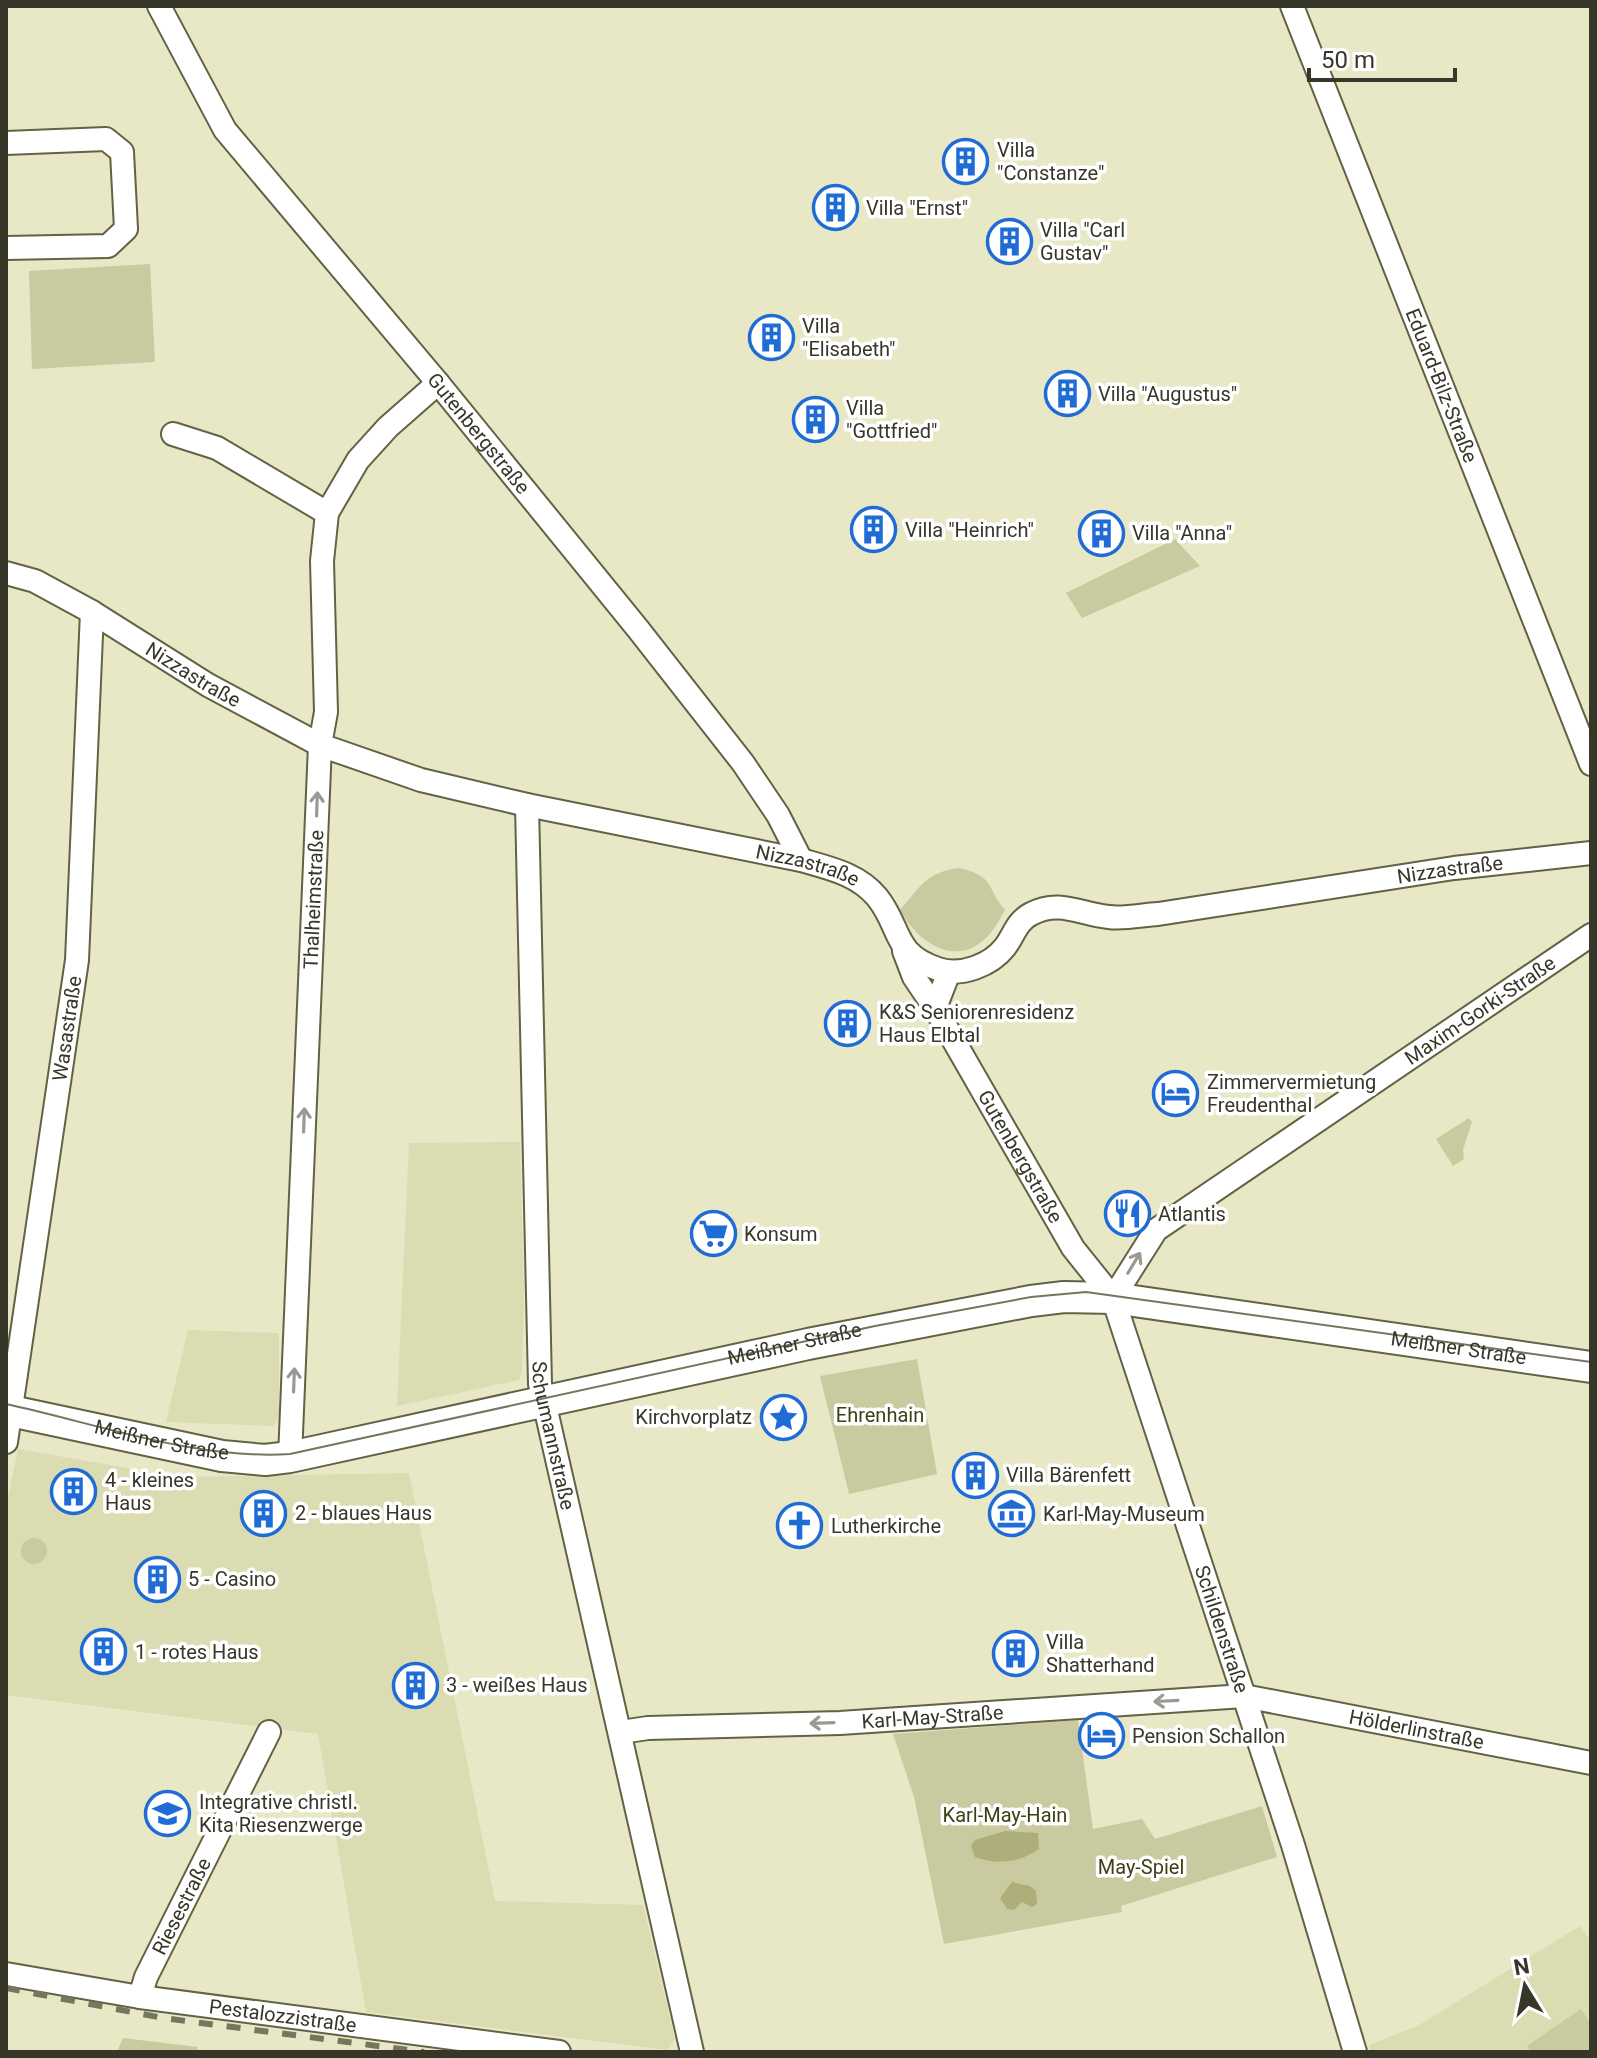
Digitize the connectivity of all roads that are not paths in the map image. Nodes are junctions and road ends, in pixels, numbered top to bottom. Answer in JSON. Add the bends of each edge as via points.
{"nodes":[{"id":1,"x":159,"y":6,"type":"edge"},
{"id":2,"x":1292,"y":6,"type":"edge"},
{"id":3,"x":6,"y":143,"type":"edge"},
{"id":4,"x":6,"y":248,"type":"edge"},
{"id":5,"x":438,"y":383,"type":"junction"},
{"id":6,"x":173,"y":434,"type":"dead end"},
{"id":7,"x":327,"y":513,"type":"junction"},
{"id":8,"x":6,"y":573,"type":"edge"},
{"id":9,"x":92,"y":612,"type":"junction"},
{"id":10,"x":320,"y":745,"type":"junction"},
{"id":11,"x":1591,"y":764,"type":"edge"},
{"id":12,"x":527,"y":805,"type":"junction"},
{"id":13,"x":1591,"y":853,"type":"edge"},
{"id":14,"x":801,"y":860,"type":"junction"},
{"id":15,"x":1591,"y":935,"type":"edge"},
{"id":16,"x":904,"y":951,"type":"junction"},
{"id":17,"x":949,"y":972,"type":"junction"},
{"id":18,"x":935,"y":1008,"type":"junction"},
{"id":19,"x":1113,"y":1298,"type":"junction"},
{"id":20,"x":1591,"y":1367,"type":"edge"},
{"id":21,"x":544,"y":1403,"type":"junction"},
{"id":22,"x":9,"y":1410,"type":"edge"},
{"id":23,"x":6,"y":1442,"type":"edge"},
{"id":24,"x":290,"y":1457,"type":"junction"},
{"id":25,"x":1244,"y":1696,"type":"junction"},
{"id":26,"x":269,"y":1732,"type":"dead end"},
{"id":27,"x":621,"y":1732,"type":"junction"},
{"id":28,"x":1591,"y":1763,"type":"edge"},
{"id":29,"x":6,"y":1974,"type":"edge"},
{"id":30,"x":140,"y":1997,"type":"junction"},
{"id":31,"x":559,"y":2052,"type":"edge"},
{"id":32,"x":692,"y":2052,"type":"edge"},
{"id":33,"x":1355,"y":2052,"type":"edge"}],
"edges":[{"from":1,"to":5,"type":"street","name":"Gutenbergstraße","via":[[225,130]]},
{"from":2,"to":11,"type":"street","name":"Eduard-Bilz-Straße"},
{"from":3,"to":4,"type":"street","via":[[106,139],[122,152],[126,229],[108,246]]},
{"from":5,"to":7,"type":"street","name":"Thalheimstraße","via":[[358,460]]},
{"from":5,"to":14,"type":"street","name":"Gutenbergstraße","via":[[743,763]]},
{"from":6,"to":7,"type":"street","via":[[217,448]]},
{"from":7,"to":10,"type":"street","name":"Thalheimstraße","via":[[322,561],[326,712]]},
{"from":8,"to":9,"type":"street","name":"Nizzastraße","via":[[35,581]]},
{"from":9,"to":10,"type":"street","name":"Nizzastraße","via":[[208,685]]},
{"from":9,"to":22,"type":"street","name":"Wasastraße","via":[[77,960]]},
{"from":10,"to":12,"type":"street","name":"Nizzastraße","via":[[421,780]]},
{"from":24,"to":10,"type":"street","name":"Thalheimstraße","one_way":true},
{"from":12,"to":14,"type":"street","name":"Nizzastraße"},
{"from":12,"to":21,"type":"street","name":"Schumannstraße"},
{"from":13,"to":17,"type":"street","name":"Nizzastraße","via":[[1454,868],[1158,914],[1109,917],[1069,907],[1046,908],[1028,915],[991,961]]},
{"from":14,"to":16,"type":"street","name":"Nizzastraße","via":[[844,872],[878,898]]},
{"from":19,"to":15,"type":"street","name":"Maxim-Gorki-Straße","one_way":true,"via":[[1156,1230]]},
{"from":16,"to":17,"type":"street"},
{"from":16,"to":18,"type":"street","name":"Gutenbergstraße"},
{"from":17,"to":18,"type":"street"},
{"from":18,"to":19,"type":"street","name":"Gutenbergstraße","via":[[1073,1248]]},
{"from":19,"to":20,"type":"main road","name":"Meißner Straße"},
{"from":19,"to":21,"type":"main road","name":"Meißner Straße","via":[[1020,1303]]},
{"from":19,"to":25,"type":"street","name":"Schildenstraße"},
{"from":21,"to":24,"type":"main road","name":"Meißner Straße"},
{"from":21,"to":27,"type":"street","name":"Schumannstraße"},
{"from":22,"to":23,"type":"street","name":"Wasastraße"},
{"from":22,"to":24,"type":"main road","name":"Meißner Straße","via":[[222,1456]]},
{"from":25,"to":27,"type":"street","name":"Karl-May-Straße","one_way":true},
{"from":25,"to":28,"type":"street","name":"Hölderlinstraße"},
{"from":25,"to":33,"type":"street","name":"Schildenstraße"},
{"from":26,"to":30,"type":"street","name":"Riesestraße"},
{"from":27,"to":32,"type":"street","name":"Schumannstraße"},
{"from":29,"to":30,"type":"street","name":"Pestalozzistraße"},
{"from":30,"to":31,"type":"street","name":"Pestalozzistraße"}]}
